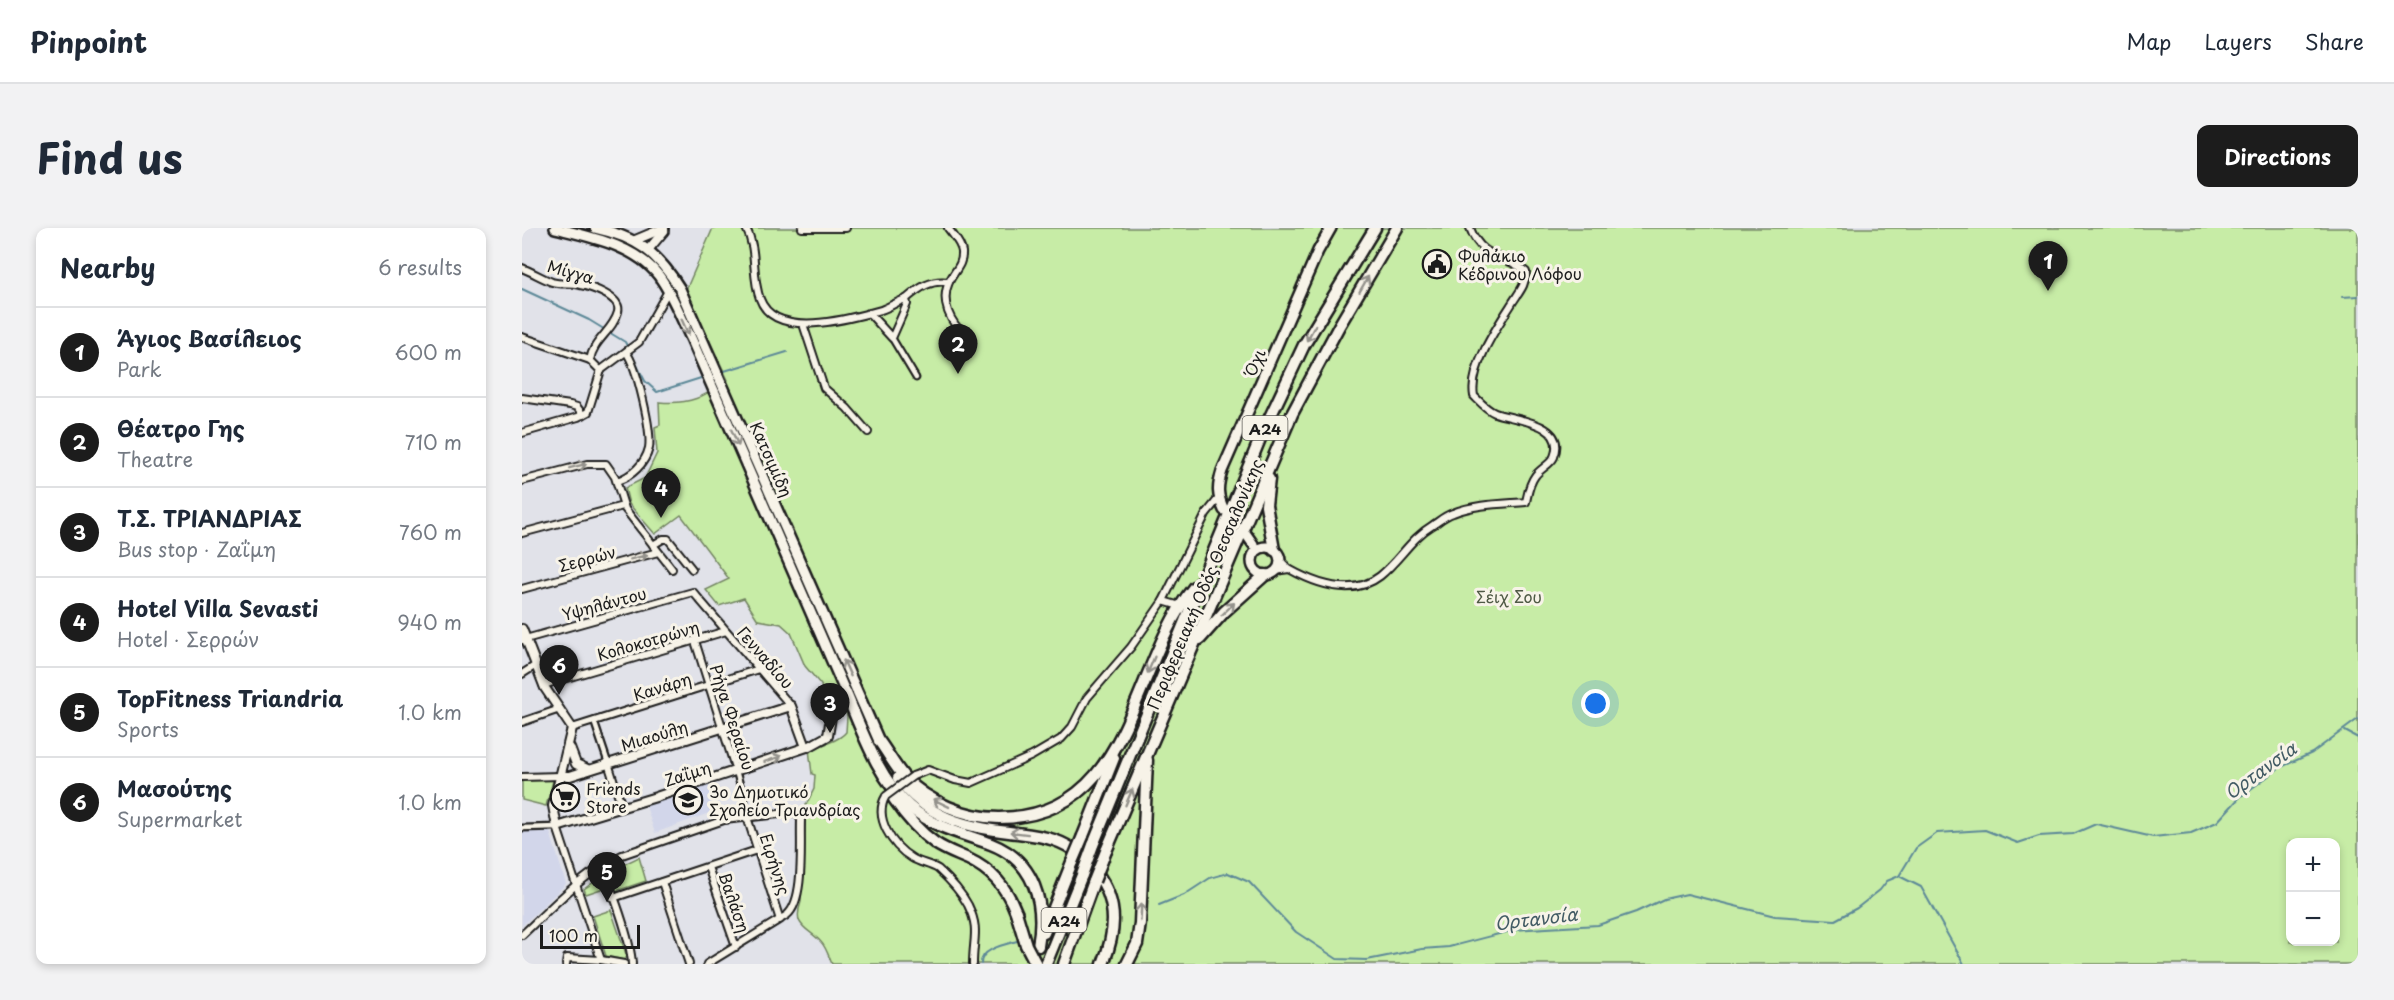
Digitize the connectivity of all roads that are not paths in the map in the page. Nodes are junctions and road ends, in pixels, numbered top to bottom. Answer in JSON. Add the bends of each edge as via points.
{"nodes":[{"id":1,"x":555,"y":228,"type":"edge"},
{"id":2,"x":595,"y":228,"type":"edge"},
{"id":3,"x":666,"y":228,"type":"edge"},
{"id":4,"x":746,"y":228,"type":"edge"},
{"id":5,"x":802,"y":228,"type":"edge"},
{"id":6,"x":846,"y":228,"type":"edge"},
{"id":7,"x":948,"y":228,"type":"edge"},
{"id":8,"x":1331,"y":228,"type":"edge"},
{"id":9,"x":1367,"y":228,"type":"edge"},
{"id":10,"x":1375,"y":228,"type":"edge"},
{"id":11,"x":1397,"y":228,"type":"edge"},
{"id":12,"x":1470,"y":228,"type":"edge"},
{"id":13,"x":633,"y":241,"type":"junction"},
{"id":14,"x":648,"y":250,"type":"junction"},
{"id":15,"x":643,"y":261,"type":"junction"},
{"id":16,"x":522,"y":268,"type":"edge"},
{"id":17,"x":949,"y":282,"type":"junction"},
{"id":18,"x":1340,"y":282,"type":"junction"},
{"id":19,"x":668,"y":291,"type":"junction"},
{"id":20,"x":906,"y":299,"type":"junction"},
{"id":21,"x":869,"y":313,"type":"junction"},
{"id":22,"x":803,"y":324,"type":"junction"},
{"id":23,"x":966,"y":336,"type":"dead end"},
{"id":24,"x":522,"y":337,"type":"edge"},
{"id":25,"x":892,"y":338,"type":"junction"},
{"id":26,"x":628,"y":350,"type":"junction"},
{"id":27,"x":590,"y":360,"type":"junction"},
{"id":28,"x":601,"y":371,"type":"junction"},
{"id":29,"x":916,"y":378,"type":"dead end"},
{"id":30,"x":522,"y":398,"type":"edge"},
{"id":31,"x":585,"y":414,"type":"junction"},
{"id":32,"x":868,"y":432,"type":"dead end"},
{"id":33,"x":522,"y":433,"type":"edge"},
{"id":34,"x":1271,"y":466,"type":"junction"},
{"id":35,"x":522,"y":481,"type":"edge"},
{"id":36,"x":617,"y":481,"type":"junction"},
{"id":37,"x":1218,"y":498,"type":"junction"},
{"id":38,"x":623,"y":506,"type":"junction"},
{"id":39,"x":1224,"y":510,"type":"tunnel mouth"},
{"id":40,"x":522,"y":533,"type":"edge"},
{"id":41,"x":1245,"y":534,"type":"tunnel mouth"},
{"id":42,"x":1253,"y":544,"type":"junction"},
{"id":43,"x":653,"y":545,"type":"junction"},
{"id":44,"x":658,"y":552,"type":"junction"},
{"id":45,"x":1272,"y":552,"type":"junction"},
{"id":46,"x":1253,"y":556,"type":"junction"},
{"id":47,"x":672,"y":569,"type":"dead end"},
{"id":48,"x":692,"y":569,"type":"dead end"},
{"id":49,"x":1289,"y":569,"type":"junction"},
{"id":50,"x":1270,"y":573,"type":"junction"},
{"id":51,"x":1201,"y":579,"type":"junction"},
{"id":52,"x":522,"y":589,"type":"edge"},
{"id":53,"x":693,"y":592,"type":"joint"},
{"id":54,"x":1163,"y":601,"type":"junction"},
{"id":55,"x":1180,"y":606,"type":"junction"},
{"id":56,"x":522,"y":629,"type":"edge"},
{"id":57,"x":726,"y":632,"type":"junction"},
{"id":58,"x":524,"y":639,"type":"edge"},
{"id":59,"x":695,"y":641,"type":"junction"},
{"id":60,"x":1193,"y":646,"type":"junction"},
{"id":61,"x":536,"y":665,"type":"junction"},
{"id":62,"x":759,"y":669,"type":"junction"},
{"id":63,"x":522,"y":674,"type":"edge"},
{"id":64,"x":543,"y":685,"type":"junction"},
{"id":65,"x":708,"y":685,"type":"junction"},
{"id":66,"x":845,"y":691,"type":"joint"},
{"id":67,"x":791,"y":706,"type":"junction"},
{"id":68,"x":836,"y":708,"type":"dead end"},
{"id":69,"x":560,"y":709,"type":"junction"},
{"id":70,"x":594,"y":721,"type":"junction"},
{"id":71,"x":522,"y":722,"type":"edge"},
{"id":72,"x":572,"y":728,"type":"junction"},
{"id":73,"x":723,"y":728,"type":"junction"},
{"id":74,"x":1121,"y":734,"type":"junction"},
{"id":75,"x":879,"y":741,"type":"junction"},
{"id":76,"x":569,"y":746,"type":"junction"},
{"id":77,"x":806,"y":747,"type":"junction"},
{"id":78,"x":1148,"y":751,"type":"junction"},
{"id":79,"x":872,"y":753,"type":"junction"},
{"id":80,"x":608,"y":764,"type":"junction"},
{"id":81,"x":589,"y":770,"type":"junction"},
{"id":82,"x":736,"y":771,"type":"junction"},
{"id":83,"x":561,"y":776,"type":"junction"},
{"id":84,"x":522,"y":777,"type":"edge"},
{"id":85,"x":745,"y":802,"type":"dead end"},
{"id":86,"x":622,"y":807,"type":"junction"},
{"id":87,"x":747,"y":817,"type":"junction"},
{"id":88,"x":557,"y":827,"type":"junction"},
{"id":89,"x":522,"y":828,"type":"edge"},
{"id":90,"x":757,"y":850,"type":"junction"},
{"id":91,"x":708,"y":867,"type":"junction"},
{"id":92,"x":600,"y":868,"type":"junction"},
{"id":93,"x":662,"y":882,"type":"junction"},
{"id":94,"x":576,"y":886,"type":"junction"},
{"id":95,"x":613,"y":898,"type":"junction"},
{"id":96,"x":780,"y":920,"type":"junction"},
{"id":97,"x":522,"y":935,"type":"edge"},
{"id":98,"x":1038,"y":946,"type":"junction"},
{"id":99,"x":736,"y":947,"type":"junction"},
{"id":100,"x":601,"y":960,"type":"junction"},
{"id":101,"x":566,"y":961,"type":"edge"},
{"id":102,"x":624,"y":964,"type":"edge"},
{"id":103,"x":632,"y":964,"type":"edge"},
{"id":104,"x":689,"y":964,"type":"edge"},
{"id":105,"x":707,"y":964,"type":"edge"},
{"id":106,"x":973,"y":964,"type":"edge"},
{"id":107,"x":1031,"y":964,"type":"edge"},
{"id":108,"x":1036,"y":964,"type":"edge"},
{"id":109,"x":1046,"y":964,"type":"edge"},
{"id":110,"x":1064,"y":964,"type":"edge"},
{"id":111,"x":1103,"y":964,"type":"edge"},
{"id":112,"x":1127,"y":964,"type":"edge"}],
"edges":[{"from":1,"to":15,"type":"main road","name":"Κατσιμίδη","via":[[613,244]]},
{"from":2,"to":13,"type":"main road","name":"Κατσιμίδη"},
{"from":3,"to":13,"type":"street"},
{"from":3,"to":14,"type":"street"},
{"from":4,"to":22,"type":"street","via":[[754,244],[756,279],[764,307],[778,320]]},
{"from":5,"to":6,"type":"street"},
{"from":7,"to":17,"type":"street","via":[[962,254]]},
{"from":8,"to":37,"type":"main road","name":"Όχι","via":[[1222,471]]},
{"from":9,"to":18,"type":"highway","via":[[1350,255]]},
{"from":10,"to":18,"type":"highway","name":"Περιφερειακή Οδός Θεσσαλονίκης","number":"Α24"},
{"from":34,"to":11,"type":"highway","name":"Περιφερειακή Οδός Θεσσαλονίκης","number":"Α24","one_way":true,"via":[[1302,394]]},
{"from":12,"to":49,"type":"street","via":[[1487,251],[1526,272],[1526,283],[1482,357],[1472,384],[1474,396],[1494,413],[1544,428],[1556,447],[1554,458],[1535,476],[1526,502],[1452,513],[1426,529],[1380,576],[1360,585],[1331,587]]},
{"from":13,"to":14,"type":"main road","name":"Κατσιμίδη"},
{"from":14,"to":15,"type":"main road"},
{"from":75,"to":14,"type":"main road","name":"Κατσιμίδη","one_way":true,"via":[[680,289]]},
{"from":15,"to":19,"type":"main road","name":"Κατσιμίδη"},
{"from":16,"to":27,"type":"street","name":"Μίγγα","via":[[551,282],[580,285],[612,298],[619,309],[593,347]]},
{"from":17,"to":20,"type":"street","via":[[925,285]]},
{"from":17,"to":23,"type":"street","via":[[949,316]]},
{"from":18,"to":51,"type":"highway","name":"Περιφερειακή Οδός Θεσσαλονίκης","number":"Α24","one_way":true,"via":[[1304,345],[1262,434]]},
{"from":19,"to":26,"type":"street","via":[[644,337]]},
{"from":19,"to":66,"type":"main road","name":"Κατσιμίδη","one_way":true},
{"from":20,"to":21,"type":"street"},
{"from":20,"to":25,"type":"street"},
{"from":21,"to":22,"type":"street"},
{"from":21,"to":25,"type":"street"},
{"from":22,"to":32,"type":"street","via":[[824,388]]},
{"from":24,"to":27,"type":"street"},
{"from":25,"to":29,"type":"street"},
{"from":26,"to":28,"type":"street"},
{"from":26,"to":36,"type":"street","via":[[640,386],[649,446],[637,469]]},
{"from":27,"to":28,"type":"street"},
{"from":28,"to":31,"type":"street"},
{"from":30,"to":31,"type":"street","via":[[570,405]]},
{"from":31,"to":33,"type":"street"},
{"from":34,"to":45,"type":"highway","via":[[1266,505]]},
{"from":34,"to":60,"type":"highway","name":"Περιφερειακή Οδός Θεσσαλονίκης","number":"Α24"},
{"from":35,"to":36,"type":"street","one_way":true,"via":[[601,462],[611,468]]},
{"from":36,"to":38,"type":"street"},
{"from":37,"to":39,"type":"main road"},
{"from":37,"to":54,"type":"street","via":[[1206,514]]},
{"from":38,"to":40,"type":"street"},
{"from":38,"to":43,"type":"street"},
{"from":41,"to":42,"type":"main road"},
{"from":42,"to":45,"type":"main road"},
{"from":42,"to":46,"type":"main road"},
{"from":43,"to":44,"type":"street"},
{"from":43,"to":48,"type":"street","via":[[668,539]]},
{"from":44,"to":47,"type":"street"},
{"from":52,"to":44,"type":"street","name":"Σερρών","one_way":true},
{"from":45,"to":46,"type":"main road"},
{"from":45,"to":49,"type":"street"},
{"from":45,"to":50,"type":"main road"},
{"from":46,"to":50,"type":"main road","via":[[1255,569]]},
{"from":49,"to":50,"type":"street"},
{"from":60,"to":50,"type":"highway","one_way":true,"via":[[1224,612]]},
{"from":51,"to":55,"type":"highway"},
{"from":51,"to":109,"type":"highway","name":"Περιφερειακή Οδός Θεσσαλονίκης","number":"Α24","bridge":true},
{"from":53,"to":57,"type":"street","name":"Γενναδίου"},
{"from":53,"to":58,"type":"street","name":"Υψηλάντου"},
{"from":54,"to":55,"type":"street"},
{"from":54,"to":106,"type":"street","bridge":true,"via":[[1088,698],[1072,727],[1049,748],[971,783],[928,770],[886,796],[880,810],[894,840],[911,858],[936,868],[967,904],[976,926]]},
{"from":55,"to":74,"type":"highway","one_way":true},
{"from":56,"to":58,"type":"street"},
{"from":57,"to":59,"type":"street","name":"Κολοκοτρώνη"},
{"from":57,"to":62,"type":"street","name":"Γενναδίου"},
{"from":58,"to":61,"type":"street"},
{"from":59,"to":64,"type":"street","name":"Κολοκοτρώνη"},
{"from":59,"to":65,"type":"street","name":"Ρήγα Φεραίου"},
{"from":60,"to":78,"type":"highway","name":"Περιφερειακή Οδός Θεσσαλονίκης","number":"Α24"},
{"from":61,"to":63,"type":"street"},
{"from":61,"to":64,"type":"street"},
{"from":62,"to":65,"type":"street","name":"Κανάρη"},
{"from":62,"to":67,"type":"street","name":"Γενναδίου"},
{"from":64,"to":69,"type":"street"},
{"from":65,"to":70,"type":"street","name":"Κανάρη"},
{"from":65,"to":73,"type":"street","name":"Ρήγα Φεραίου"},
{"from":66,"to":79,"type":"highway"},
{"from":67,"to":73,"type":"street","name":"Μιαούλη"},
{"from":67,"to":77,"type":"street","name":"Γενναδίου"},
{"from":68,"to":77,"type":"street","name":"Ζαΐμη","via":[[828,736]]},
{"from":69,"to":71,"type":"street"},
{"from":69,"to":72,"type":"street"},
{"from":70,"to":72,"type":"street","name":"Κανάρη"},
{"from":70,"to":80,"type":"street"},
{"from":72,"to":76,"type":"street"},
{"from":73,"to":80,"type":"street","name":"Μιαούλη"},
{"from":73,"to":82,"type":"street","name":"Ρήγα Φεραίου"},
{"from":74,"to":75,"type":"highway","one_way":true,"via":[[1098,775],[1081,792],[1049,810],[1008,818],[963,812],[925,794],[904,776]]},
{"from":74,"to":98,"type":"highway","bridge":true},
{"from":111,"to":75,"type":"highway","one_way":true,"via":[[1111,942],[1113,915],[1104,886],[1088,862],[1052,839],[965,826],[941,816],[903,786]]},
{"from":76,"to":81,"type":"street","via":[[576,764]]},
{"from":76,"to":83,"type":"street"},
{"from":82,"to":77,"type":"street","name":"Ζαΐμη","one_way":true},
{"from":110,"to":78,"type":"highway","name":"Περιφερειακή Οδός Θεσσαλονίκης","number":"Α24","one_way":true,"bridge":true},
{"from":112,"to":78,"type":"highway","one_way":true,"via":[[1137,944],[1140,923]]},
{"from":79,"to":98,"type":"highway","via":[[896,792],[915,812],[950,832],[999,848],[1024,867],[1041,904]]},
{"from":79,"to":108,"type":"highway","bridge":true,"via":[[889,792],[914,824],[934,843],[990,872],[1004,888]]},
{"from":80,"to":81,"type":"street","name":"Μιαούλη"},
{"from":80,"to":86,"type":"street"},
{"from":81,"to":83,"type":"street","name":"Μιαούλη"},
{"from":82,"to":85,"type":"street","name":"Ρήγα Φεραίου"},
{"from":82,"to":86,"type":"street","name":"Ζαΐμη"},
{"from":83,"to":84,"type":"street","name":"Μιαούλη"},
{"from":83,"to":88,"type":"street","via":[[553,806]]},
{"from":86,"to":88,"type":"street","name":"Ζαΐμη"},
{"from":87,"to":90,"type":"street","name":"Ειρήνης"},
{"from":87,"to":92,"type":"street","via":[[721,821],[634,850]]},
{"from":87,"to":96,"type":"street","via":[[799,813],[797,899],[793,909]]},
{"from":88,"to":89,"type":"street","name":"Ζαΐμη"},
{"from":88,"to":94,"type":"street"},
{"from":90,"to":91,"type":"street"},
{"from":90,"to":96,"type":"street","name":"Ειρήνης"},
{"from":91,"to":93,"type":"street"},
{"from":91,"to":99,"type":"street","name":"Βαλάση"},
{"from":92,"to":94,"type":"street"},
{"from":92,"to":95,"type":"street"},
{"from":93,"to":95,"type":"street"},
{"from":93,"to":104,"type":"street"},
{"from":94,"to":97,"type":"street"},
{"from":94,"to":100,"type":"street"},
{"from":95,"to":103,"type":"street"},
{"from":96,"to":99,"type":"street"},
{"from":98,"to":107,"type":"highway"},
{"from":99,"to":105,"type":"street"},
{"from":100,"to":101,"type":"street"},
{"from":100,"to":102,"type":"street"}]}
